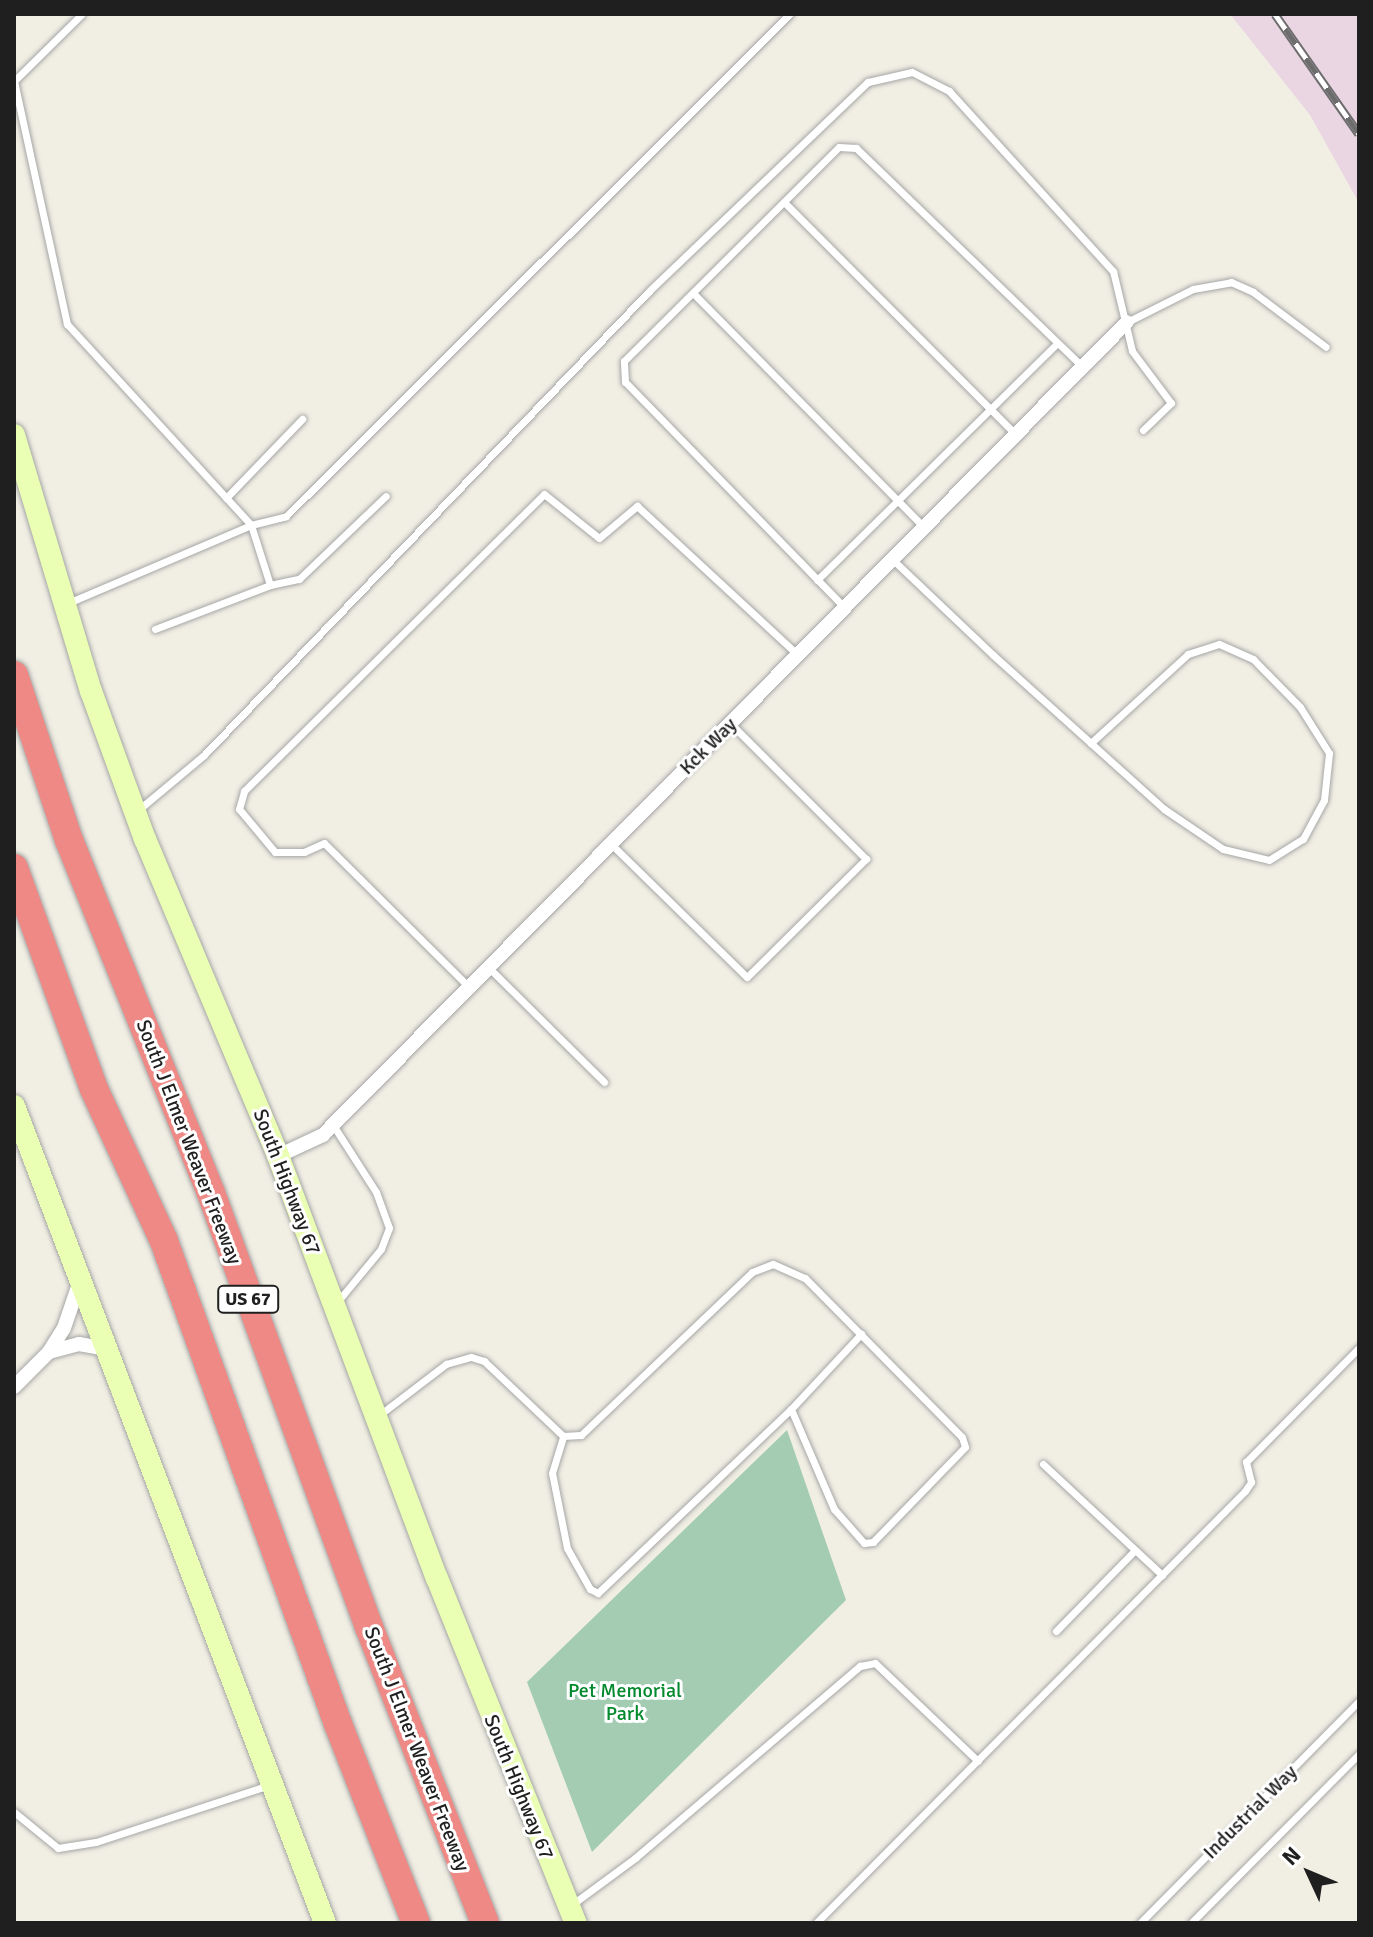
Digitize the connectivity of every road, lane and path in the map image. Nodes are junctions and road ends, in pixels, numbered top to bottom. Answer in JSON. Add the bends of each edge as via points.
{"nodes":[{"id":1,"x":82,"y":14,"type":"edge"},
{"id":2,"x":790,"y":14,"type":"edge"},
{"id":3,"x":14,"y":80,"type":"edge"},
{"id":4,"x":784,"y":202,"type":"junction"},
{"id":5,"x":693,"y":293,"type":"junction"},
{"id":6,"x":1127,"y":322,"type":"junction"},
{"id":7,"x":1057,"y":343,"type":"junction"},
{"id":8,"x":1326,"y":347,"type":"dead end"},
{"id":9,"x":1083,"y":367,"type":"junction"},
{"id":10,"x":991,"y":410,"type":"junction"},
{"id":11,"x":302,"y":419,"type":"dead end"},
{"id":12,"x":1143,"y":430,"type":"dead end"},
{"id":13,"x":14,"y":435,"type":"edge"},
{"id":14,"x":1016,"y":435,"type":"junction"},
{"id":15,"x":386,"y":496,"type":"dead end"},
{"id":16,"x":226,"y":498,"type":"junction"},
{"id":17,"x":899,"y":501,"type":"junction"},
{"id":18,"x":251,"y":525,"type":"junction"},
{"id":19,"x":924,"y":527,"type":"junction"},
{"id":20,"x":892,"y":559,"type":"junction"},
{"id":21,"x":817,"y":580,"type":"junction"},
{"id":22,"x":270,"y":585,"type":"junction"},
{"id":23,"x":63,"y":605,"type":"junction"},
{"id":24,"x":845,"y":608,"type":"junction"},
{"id":25,"x":155,"y":629,"type":"dead end"},
{"id":26,"x":798,"y":655,"type":"junction"},
{"id":27,"x":14,"y":675,"type":"edge"},
{"id":28,"x":730,"y":723,"type":"junction"},
{"id":29,"x":1091,"y":743,"type":"junction"},
{"id":30,"x":136,"y":813,"type":"junction"},
{"id":31,"x":611,"y":844,"type":"junction"},
{"id":32,"x":14,"y":868,"type":"edge"},
{"id":33,"x":489,"y":968,"type":"junction"},
{"id":34,"x":469,"y":987,"type":"junction"},
{"id":35,"x":604,"y":1082,"type":"dead end"},
{"id":36,"x":14,"y":1106,"type":"edge"},
{"id":37,"x":333,"y":1125,"type":"junction"},
{"id":38,"x":278,"y":1156,"type":"junction"},
{"id":39,"x":82,"y":1276,"type":"junction"},
{"id":40,"x":334,"y":1306,"type":"junction"},
{"id":41,"x":861,"y":1334,"type":"junction"},
{"id":42,"x":1359,"y":1348,"type":"edge"},
{"id":43,"x":108,"y":1349,"type":"junction"},
{"id":44,"x":49,"y":1352,"type":"junction"},
{"id":45,"x":14,"y":1387,"type":"edge"},
{"id":46,"x":791,"y":1409,"type":"junction"},
{"id":47,"x":376,"y":1417,"type":"junction"},
{"id":48,"x":563,"y":1436,"type":"junction"},
{"id":49,"x":1043,"y":1464,"type":"dead end"},
{"id":50,"x":1135,"y":1550,"type":"junction"},
{"id":51,"x":1162,"y":1575,"type":"junction"},
{"id":52,"x":1056,"y":1631,"type":"dead end"},
{"id":53,"x":1359,"y":1701,"type":"edge"},
{"id":54,"x":1359,"y":1754,"type":"edge"},
{"id":55,"x":978,"y":1761,"type":"junction"},
{"id":56,"x":272,"y":1784,"type":"junction"},
{"id":57,"x":14,"y":1812,"type":"edge"},
{"id":58,"x":572,"y":1915,"type":"edge"},
{"id":59,"x":325,"y":1923,"type":"edge"},
{"id":60,"x":416,"y":1923,"type":"edge"},
{"id":61,"x":485,"y":1923,"type":"edge"},
{"id":62,"x":816,"y":1923,"type":"edge"},
{"id":63,"x":1140,"y":1923,"type":"edge"},
{"id":64,"x":1191,"y":1923,"type":"edge"}],
"edges":[{"from":1,"to":3,"type":"lane"},
{"from":2,"to":18,"type":"lane","via":[[286,516]]},
{"from":3,"to":16,"type":"lane","via":[[67,324]]},
{"from":4,"to":5,"type":"lane"},
{"from":4,"to":7,"type":"lane","via":[[839,147],[856,148]]},
{"from":4,"to":10,"type":"lane"},
{"from":5,"to":17,"type":"lane"},
{"from":5,"to":21,"type":"lane","via":[[624,361],[625,382]]},
{"from":6,"to":8,"type":"lane","via":[[1193,289],[1231,282],[1253,292]]},
{"from":6,"to":9,"type":"street","name":"Kck Way"},
{"from":6,"to":12,"type":"lane","via":[[1132,351],[1171,403]]},
{"from":6,"to":30,"type":"lane","via":[[1113,271],[949,91],[912,72],[868,82],[650,290],[204,755]]},
{"from":7,"to":9,"type":"lane"},
{"from":7,"to":10,"type":"lane"},
{"from":9,"to":14,"type":"street","name":"Kck Way"},
{"from":10,"to":14,"type":"lane"},
{"from":10,"to":17,"type":"lane"},
{"from":11,"to":16,"type":"lane"},
{"from":13,"to":23,"type":"main road","name":"South Highway 67"},
{"from":14,"to":19,"type":"street","name":"Kck Way"},
{"from":15,"to":22,"type":"lane","via":[[299,579]]},
{"from":16,"to":18,"type":"lane"},
{"from":17,"to":19,"type":"lane"},
{"from":17,"to":21,"type":"lane"},
{"from":18,"to":22,"type":"lane"},
{"from":18,"to":23,"type":"lane"},
{"from":19,"to":20,"type":"street","name":"Kck Way"},
{"from":20,"to":24,"type":"street","name":"Kck Way"},
{"from":20,"to":29,"type":"lane"},
{"from":21,"to":24,"type":"lane"},
{"from":22,"to":25,"type":"lane"},
{"from":23,"to":30,"type":"main road","name":"South Highway 67"},
{"from":24,"to":26,"type":"street","name":"Kck Way"},
{"from":26,"to":28,"type":"street","name":"Kck Way"},
{"from":26,"to":34,"type":"lane","via":[[637,506],[599,538],[544,494],[244,791],[239,809],[275,852],[304,852],[324,843]]},
{"from":27,"to":61,"type":"highway","name":"South J Elmer Weaver Freeway","number":"US 67","via":[[69,840],[211,1193],[369,1627]]},
{"from":28,"to":31,"type":"street","name":"Kck Way"},
{"from":28,"to":31,"type":"lane","via":[[866,859],[747,977]]},
{"from":29,"to":29,"type":"lane","via":[[1164,809],[1223,849],[1269,860],[1303,839],[1324,800],[1329,753],[1300,707],[1253,659],[1219,644],[1188,654]]},
{"from":30,"to":38,"type":"main road","name":"South Highway 67"},
{"from":31,"to":33,"type":"street","name":"Kck Way"},
{"from":32,"to":60,"type":"highway","number":"US 67","via":[[94,1089],[164,1241],[338,1724]]},
{"from":33,"to":34,"type":"street","name":"Kck Way"},
{"from":33,"to":35,"type":"lane"},
{"from":34,"to":37,"type":"street","name":"Kck Way"},
{"from":36,"to":39,"type":"main road"},
{"from":37,"to":38,"type":"street","name":"Kck Way"},
{"from":37,"to":40,"type":"lane","via":[[376,1192],[389,1228],[381,1249]]},
{"from":38,"to":40,"type":"main road","name":"South Highway 67"},
{"from":39,"to":43,"type":"main road"},
{"from":39,"to":44,"type":"street","via":[[64,1328]]},
{"from":40,"to":47,"type":"main road","name":"South Highway 67"},
{"from":41,"to":46,"type":"lane"},
{"from":41,"to":46,"type":"lane","via":[[962,1437],[965,1447],[873,1542],[864,1543],[834,1509]]},
{"from":41,"to":48,"type":"lane","via":[[805,1278],[773,1264],[752,1272],[581,1435]]},
{"from":42,"to":51,"type":"lane","via":[[1246,1462],[1251,1482],[1245,1491]]},
{"from":43,"to":44,"type":"street","via":[[79,1344]]},
{"from":43,"to":56,"type":"main road"},
{"from":44,"to":45,"type":"street"},
{"from":46,"to":48,"type":"lane","via":[[598,1593],[590,1589],[567,1548],[552,1473]]},
{"from":47,"to":48,"type":"lane","via":[[446,1364],[471,1357],[484,1361]]},
{"from":47,"to":58,"type":"main road","name":"South Highway 67"},
{"from":49,"to":50,"type":"lane"},
{"from":50,"to":51,"type":"lane"},
{"from":50,"to":52,"type":"lane"},
{"from":51,"to":55,"type":"lane"},
{"from":53,"to":63,"type":"lane","name":"Industrial Way"},
{"from":54,"to":64,"type":"lane"},
{"from":55,"to":58,"type":"lane","via":[[875,1663],[860,1666]]},
{"from":55,"to":62,"type":"lane"},
{"from":56,"to":57,"type":"lane","via":[[96,1842],[58,1848]]},
{"from":56,"to":59,"type":"main road"}]}
